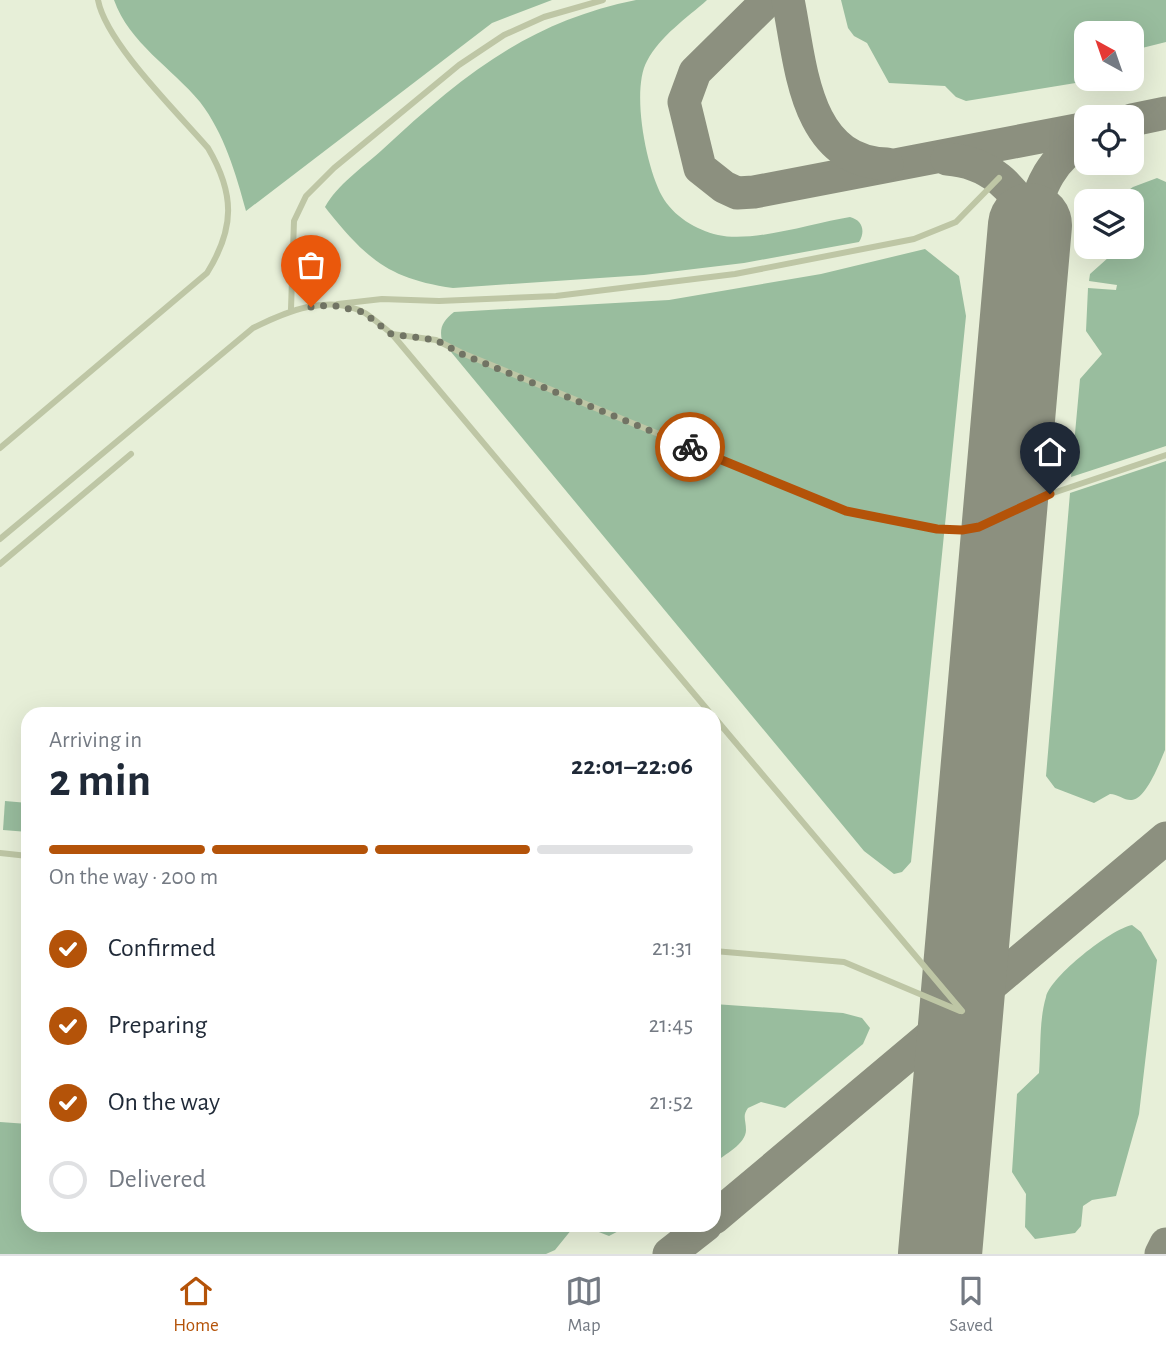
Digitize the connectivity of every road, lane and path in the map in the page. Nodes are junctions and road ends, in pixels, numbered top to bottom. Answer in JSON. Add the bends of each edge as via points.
{"nodes":[{"id":1,"x":98,"y":0,"type":"edge"},
{"id":2,"x":603,"y":0,"type":"edge"},
{"id":3,"x":999,"y":178,"type":"dead end"},
{"id":4,"x":331,"y":305,"type":"junction"},
{"id":5,"x":291,"y":309,"type":"junction"},
{"id":6,"x":391,"y":334,"type":"junction"},
{"id":7,"x":0,"y":448,"type":"edge"},
{"id":8,"x":131,"y":454,"type":"dead end"},
{"id":9,"x":1166,"y":455,"type":"edge"},
{"id":10,"x":0,"y":540,"type":"edge"},
{"id":11,"x":0,"y":562,"type":"edge"},
{"id":12,"x":705,"y":707,"type":"edge"},
{"id":13,"x":721,"y":725,"type":"edge"},
{"id":14,"x":0,"y":853,"type":"edge"},
{"id":15,"x":21,"y":855,"type":"edge"},
{"id":16,"x":721,"y":952,"type":"edge"}],
"edges":[{"from":1,"to":7,"type":"lane","via":[[117,39],[217,163],[229,198],[224,240],[206,273]]},
{"from":2,"to":5,"type":"lane","via":[[544,17],[504,35],[459,65],[334,168],[306,196],[294,221]]},
{"from":3,"to":4,"type":"lane","via":[[956,222],[914,239],[735,274],[556,296],[382,299]]},
{"from":4,"to":5,"type":"lane"},
{"from":4,"to":6,"type":"lane","via":[[363,312]]},
{"from":5,"to":10,"type":"lane","via":[[253,328]]},
{"from":6,"to":9,"type":"lane","via":[[436,340],[846,511],[937,529],[979,527],[1042,497]]},
{"from":6,"to":12,"type":"lane"},
{"from":8,"to":11,"type":"lane"},
{"from":13,"to":16,"type":"lane","via":[[962,1011],[844,962]]},
{"from":14,"to":15,"type":"lane"}]}
